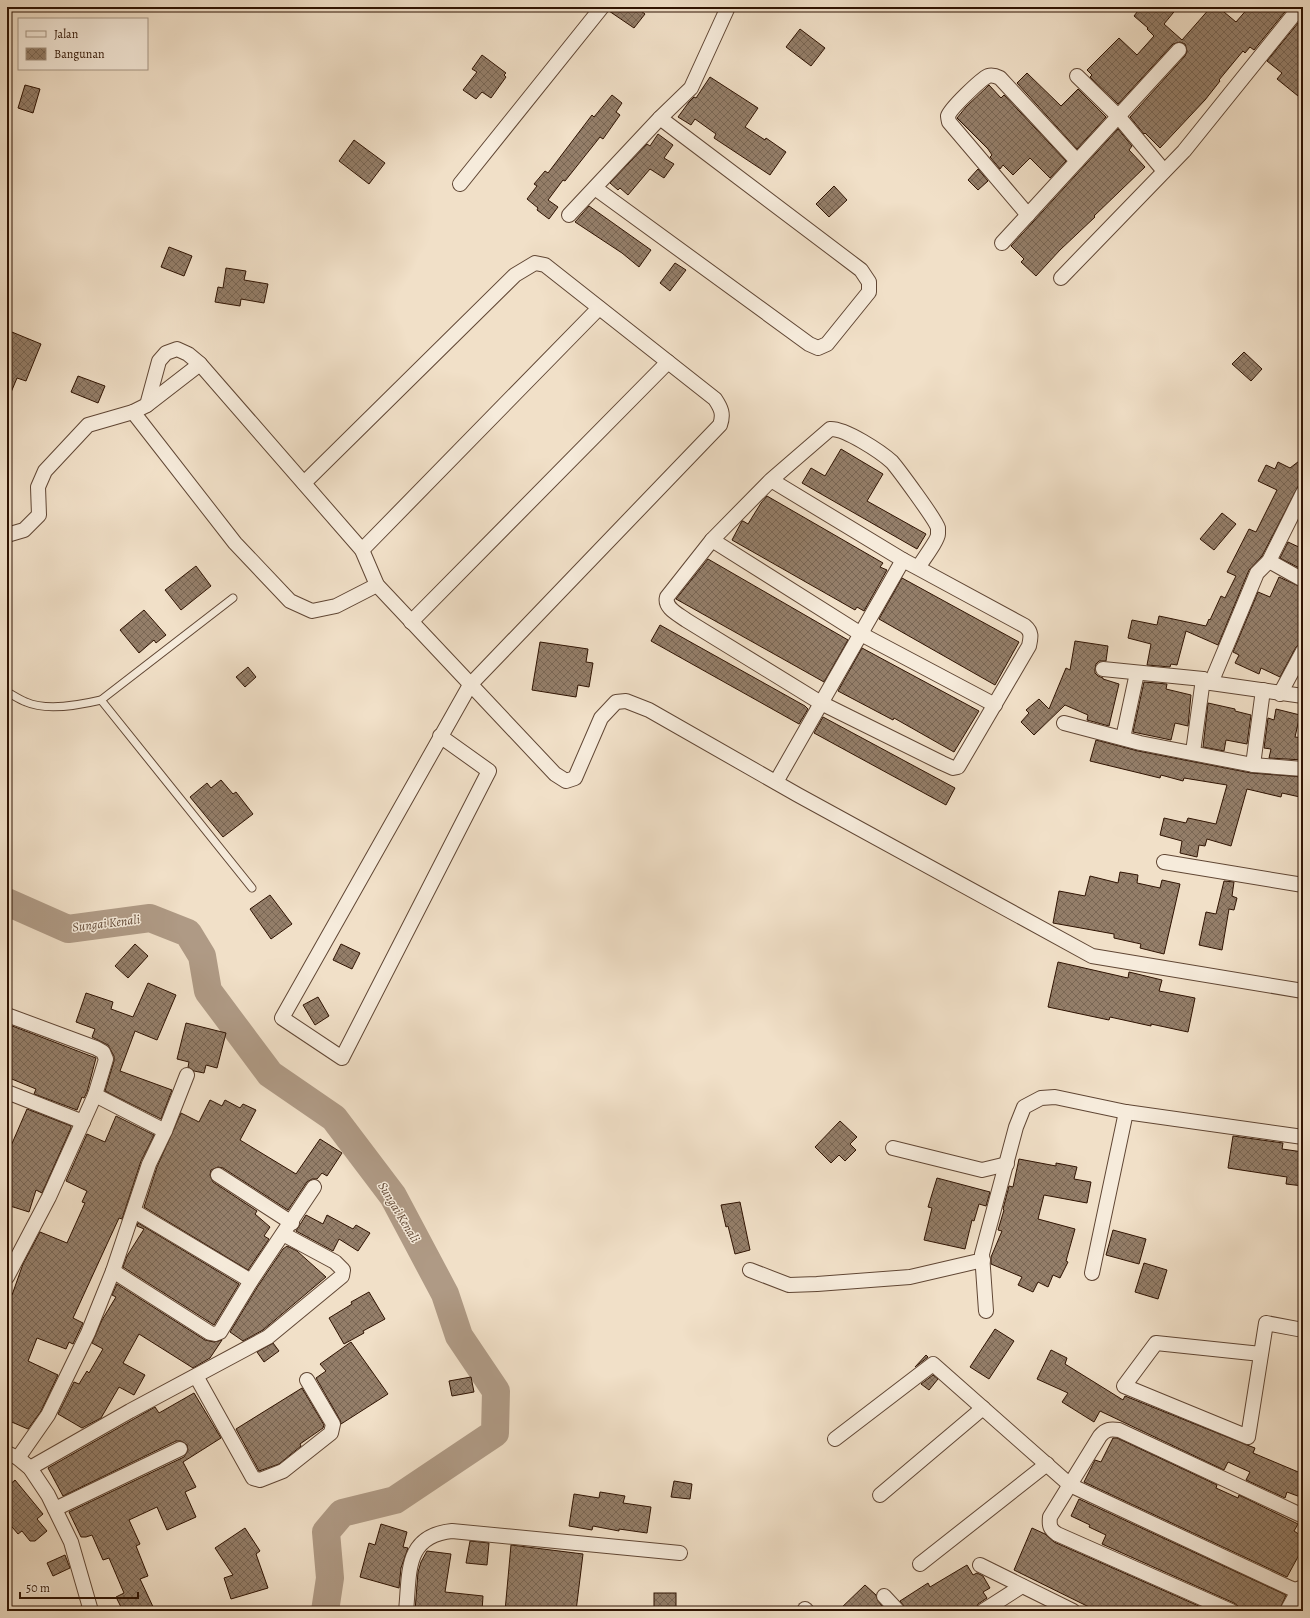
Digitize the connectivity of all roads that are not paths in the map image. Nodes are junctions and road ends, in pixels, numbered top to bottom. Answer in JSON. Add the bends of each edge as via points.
{"nodes":[{"id":1,"x":602,"y":7,"type":"edge"},
{"id":2,"x":728,"y":7,"type":"edge"},
{"id":3,"x":1300,"y":7,"type":"edge"},
{"id":4,"x":1179,"y":50,"type":"dead end"},
{"id":5,"x":1077,"y":76,"type":"dead end"},
{"id":6,"x":1118,"y":116,"type":"junction"},
{"id":7,"x":660,"y":118,"type":"junction"},
{"id":8,"x":1077,"y":161,"type":"junction"},
{"id":9,"x":1164,"y":171,"type":"junction"},
{"id":10,"x":460,"y":184,"type":"dead end"},
{"id":11,"x":595,"y":188,"type":"junction"},
{"id":12,"x":569,"y":215,"type":"dead end"},
{"id":13,"x":1028,"y":215,"type":"junction"},
{"id":14,"x":1002,"y":243,"type":"dead end"},
{"id":15,"x":1061,"y":278,"type":"dead end"},
{"id":16,"x":599,"y":308,"type":"junction"},
{"id":17,"x":668,"y":362,"type":"junction"},
{"id":18,"x":200,"y":364,"type":"junction"},
{"id":19,"x":147,"y":404,"type":"junction"},
{"id":20,"x":133,"y":412,"type":"junction"},
{"id":21,"x":771,"y":480,"type":"junction"},
{"id":22,"x":304,"y":483,"type":"junction"},
{"id":23,"x":1303,"y":493,"type":"edge"},
{"id":24,"x":7,"y":535,"type":"edge"},
{"id":25,"x":712,"y":540,"type":"junction"},
{"id":26,"x":362,"y":550,"type":"junction"},
{"id":27,"x":904,"y":560,"type":"junction"},
{"id":28,"x":1269,"y":561,"type":"junction"},
{"id":29,"x":918,"y":568,"type":"junction"},
{"id":30,"x":1303,"y":580,"type":"edge"},
{"id":31,"x":377,"y":585,"type":"junction"},
{"id":32,"x":233,"y":598,"type":"dead end"},
{"id":33,"x":411,"y":622,"type":"junction"},
{"id":34,"x":861,"y":634,"type":"junction"},
{"id":35,"x":1303,"y":651,"type":"edge"},
{"id":36,"x":1103,"y":669,"type":"dead end"},
{"id":37,"x":1137,"y":673,"type":"junction"},
{"id":38,"x":1207,"y":681,"type":"junction"},
{"id":39,"x":470,"y":685,"type":"junction"},
{"id":40,"x":1263,"y":690,"type":"junction"},
{"id":41,"x":7,"y":692,"type":"edge"},
{"id":42,"x":1280,"y":694,"type":"junction"},
{"id":43,"x":1303,"y":696,"type":"edge"},
{"id":44,"x":101,"y":700,"type":"junction"},
{"id":45,"x":821,"y":703,"type":"junction"},
{"id":46,"x":995,"y":705,"type":"junction"},
{"id":47,"x":1064,"y":722,"type":"dead end"},
{"id":48,"x":440,"y":736,"type":"junction"},
{"id":49,"x":1123,"y":738,"type":"junction"},
{"id":50,"x":1193,"y":752,"type":"junction"},
{"id":51,"x":1253,"y":764,"type":"junction"},
{"id":52,"x":1303,"y":769,"type":"edge"},
{"id":53,"x":776,"y":782,"type":"junction"},
{"id":54,"x":1164,"y":862,"type":"dead end"},
{"id":55,"x":1303,"y":885,"type":"edge"},
{"id":56,"x":252,"y":888,"type":"dead end"},
{"id":57,"x":1303,"y":991,"type":"edge"},
{"id":58,"x":7,"y":1015,"type":"edge"},
{"id":59,"x":186,"y":1075,"type":"dead end"},
{"id":60,"x":7,"y":1092,"type":"edge"},
{"id":61,"x":95,"y":1095,"type":"junction"},
{"id":62,"x":1126,"y":1112,"type":"junction"},
{"id":63,"x":83,"y":1122,"type":"junction"},
{"id":64,"x":165,"y":1131,"type":"junction"},
{"id":65,"x":1303,"y":1137,"type":"edge"},
{"id":66,"x":893,"y":1148,"type":"dead end"},
{"id":67,"x":1007,"y":1164,"type":"junction"},
{"id":68,"x":218,"y":1175,"type":"dead end"},
{"id":69,"x":314,"y":1187,"type":"dead end"},
{"id":70,"x":134,"y":1211,"type":"junction"},
{"id":71,"x":292,"y":1223,"type":"junction"},
{"id":72,"x":282,"y":1234,"type":"junction"},
{"id":73,"x":983,"y":1260,"type":"junction"},
{"id":74,"x":750,"y":1270,"type":"dead end"},
{"id":75,"x":113,"y":1271,"type":"junction"},
{"id":76,"x":1092,"y":1273,"type":"dead end"},
{"id":77,"x":7,"y":1277,"type":"edge"},
{"id":78,"x":251,"y":1281,"type":"junction"},
{"id":79,"x":986,"y":1311,"type":"dead end"},
{"id":80,"x":1303,"y":1330,"type":"edge"},
{"id":81,"x":1261,"y":1354,"type":"junction"},
{"id":82,"x":196,"y":1376,"type":"junction"},
{"id":83,"x":306,"y":1380,"type":"dead end"},
{"id":84,"x":983,"y":1408,"type":"junction"},
{"id":85,"x":835,"y":1439,"type":"dead end"},
{"id":86,"x":180,"y":1449,"type":"dead end"},
{"id":87,"x":13,"y":1456,"type":"edge"},
{"id":88,"x":1046,"y":1464,"type":"junction"},
{"id":89,"x":30,"y":1468,"type":"junction"},
{"id":90,"x":1070,"y":1485,"type":"junction"},
{"id":91,"x":880,"y":1494,"type":"dead end"},
{"id":92,"x":55,"y":1509,"type":"junction"},
{"id":93,"x":1303,"y":1516,"type":"edge"},
{"id":94,"x":680,"y":1553,"type":"dead end"},
{"id":95,"x":920,"y":1564,"type":"dead end"},
{"id":96,"x":980,"y":1565,"type":"dead end"},
{"id":97,"x":1022,"y":1586,"type":"junction"},
{"id":98,"x":1301,"y":1588,"type":"edge"},
{"id":99,"x":884,"y":1596,"type":"dead end"},
{"id":100,"x":92,"y":1611,"type":"edge"},
{"id":101,"x":406,"y":1611,"type":"edge"},
{"id":102,"x":898,"y":1611,"type":"edge"},
{"id":103,"x":983,"y":1611,"type":"edge"},
{"id":104,"x":1073,"y":1611,"type":"edge"},
{"id":105,"x":1231,"y":1611,"type":"edge"},
{"id":106,"x":1287,"y":1611,"type":"edge"}],
"edges":[{"from":1,"to":10,"type":"street"},
{"from":2,"to":7,"type":"street","via":[[691,88]]},
{"from":3,"to":9,"type":"street","via":[[1189,145]]},
{"from":4,"to":6,"type":"street"},
{"from":5,"to":6,"type":"street"},
{"from":6,"to":8,"type":"street"},
{"from":6,"to":9,"type":"street"},
{"from":7,"to":11,"type":"street"},
{"from":7,"to":11,"type":"street","via":[[861,270],[869,282],[869,292],[827,344],[818,348],[809,344]]},
{"from":8,"to":13,"type":"street"},
{"from":8,"to":13,"type":"street","via":[[995,75],[988,76],[980,82],[952,110],[948,116],[949,122]]},
{"from":9,"to":15,"type":"street"},
{"from":11,"to":12,"type":"street"},
{"from":13,"to":14,"type":"street"},
{"from":16,"to":17,"type":"street"},
{"from":16,"to":22,"type":"street","via":[[545,265],[535,263],[527,266]]},
{"from":16,"to":26,"type":"street"},
{"from":17,"to":33,"type":"street"},
{"from":17,"to":39,"type":"street","via":[[716,399],[723,417],[720,425]]},
{"from":18,"to":19,"type":"street"},
{"from":18,"to":19,"type":"street","via":[[177,348],[166,353],[159,361]]},
{"from":18,"to":22,"type":"street"},
{"from":19,"to":20,"type":"street"},
{"from":20,"to":24,"type":"street","via":[[88,426],[45,471],[38,487],[39,515],[24,530]]},
{"from":20,"to":31,"type":"street","via":[[236,543],[290,601],[312,611],[336,606]]},
{"from":21,"to":25,"type":"street"},
{"from":21,"to":27,"type":"street"},
{"from":21,"to":29,"type":"street","via":[[830,429],[857,439],[893,463],[938,527],[938,535]]},
{"from":22,"to":26,"type":"street"},
{"from":23,"to":28,"type":"street"},
{"from":25,"to":34,"type":"street"},
{"from":25,"to":45,"type":"street","via":[[667,597],[667,605],[686,620]]},
{"from":26,"to":31,"type":"street"},
{"from":27,"to":29,"type":"street"},
{"from":27,"to":34,"type":"street"},
{"from":28,"to":30,"type":"street"},
{"from":28,"to":38,"type":"street","via":[[1257,573]]},
{"from":29,"to":46,"type":"street","via":[[1030,630],[1029,646]]},
{"from":31,"to":33,"type":"street"},
{"from":32,"to":44,"type":"lane"},
{"from":33,"to":39,"type":"street"},
{"from":34,"to":45,"type":"street"},
{"from":34,"to":46,"type":"street"},
{"from":35,"to":42,"type":"street"},
{"from":36,"to":37,"type":"street"},
{"from":37,"to":38,"type":"street"},
{"from":37,"to":49,"type":"street"},
{"from":38,"to":40,"type":"street"},
{"from":38,"to":50,"type":"street"},
{"from":39,"to":48,"type":"street"},
{"from":39,"to":53,"type":"street","via":[[555,774],[566,781],[575,778],[601,718],[616,702],[626,701],[649,710]]},
{"from":40,"to":42,"type":"street"},
{"from":40,"to":51,"type":"street"},
{"from":41,"to":44,"type":"lane","via":[[27,703],[41,706]]},
{"from":42,"to":43,"type":"street"},
{"from":44,"to":56,"type":"lane"},
{"from":45,"to":46,"type":"street","via":[[953,768],[962,762]]},
{"from":45,"to":53,"type":"street"},
{"from":47,"to":49,"type":"street"},
{"from":48,"to":48,"type":"street","via":[[489,771],[342,1058],[282,1018]]},
{"from":49,"to":50,"type":"street"},
{"from":50,"to":51,"type":"street"},
{"from":51,"to":52,"type":"street"},
{"from":53,"to":57,"type":"street","via":[[1092,956]]},
{"from":54,"to":55,"type":"street"},
{"from":58,"to":61,"type":"street","via":[[103,1052],[106,1059]]},
{"from":59,"to":64,"type":"street"},
{"from":60,"to":63,"type":"street"},
{"from":61,"to":63,"type":"street"},
{"from":61,"to":64,"type":"street"},
{"from":62,"to":65,"type":"street"},
{"from":62,"to":67,"type":"street","via":[[1055,1097],[1041,1098],[1024,1107]]},
{"from":62,"to":76,"type":"street"},
{"from":63,"to":77,"type":"street","via":[[49,1197]]},
{"from":64,"to":70,"type":"street","via":[[149,1164]]},
{"from":66,"to":67,"type":"street","via":[[982,1170]]},
{"from":67,"to":73,"type":"street","via":[[982,1254]]},
{"from":68,"to":71,"type":"street"},
{"from":69,"to":71,"type":"street"},
{"from":70,"to":75,"type":"street"},
{"from":70,"to":78,"type":"street"},
{"from":71,"to":72,"type":"street"},
{"from":72,"to":78,"type":"street"},
{"from":72,"to":82,"type":"street","via":[[336,1262],[343,1270],[342,1276],[268,1337]]},
{"from":73,"to":74,"type":"street","via":[[910,1277],[817,1284],[789,1285]]},
{"from":73,"to":79,"type":"street"},
{"from":75,"to":78,"type":"street","via":[[210,1334],[220,1332]]},
{"from":75,"to":87,"type":"street","via":[[88,1333],[48,1414]]},
{"from":80,"to":81,"type":"street","via":[[1266,1323]]},
{"from":81,"to":81,"type":"street","via":[[1248,1437],[1124,1386],[1156,1343]]},
{"from":82,"to":83,"type":"street","via":[[253,1478],[260,1480],[283,1471],[331,1433],[333,1424]]},
{"from":82,"to":89,"type":"street"},
{"from":84,"to":85,"type":"street","via":[[933,1364]]},
{"from":84,"to":88,"type":"street"},
{"from":84,"to":91,"type":"street"},
{"from":86,"to":92,"type":"street"},
{"from":87,"to":89,"type":"street"},
{"from":88,"to":90,"type":"street"},
{"from":88,"to":95,"type":"street"},
{"from":89,"to":92,"type":"street"},
{"from":90,"to":93,"type":"street","via":[[1105,1430],[1119,1430]]},
{"from":90,"to":98,"type":"street","via":[[1290,1588]]},
{"from":90,"to":105,"type":"street","via":[[1050,1518],[1049,1525],[1056,1534]]},
{"from":92,"to":100,"type":"street","via":[[71,1542]]},
{"from":94,"to":101,"type":"street","via":[[452,1531],[440,1532],[426,1538],[416,1548],[412,1559]]},
{"from":96,"to":97,"type":"street"},
{"from":97,"to":103,"type":"street"},
{"from":97,"to":104,"type":"street"},
{"from":98,"to":106,"type":"street"},
{"from":99,"to":102,"type":"street"}]}
